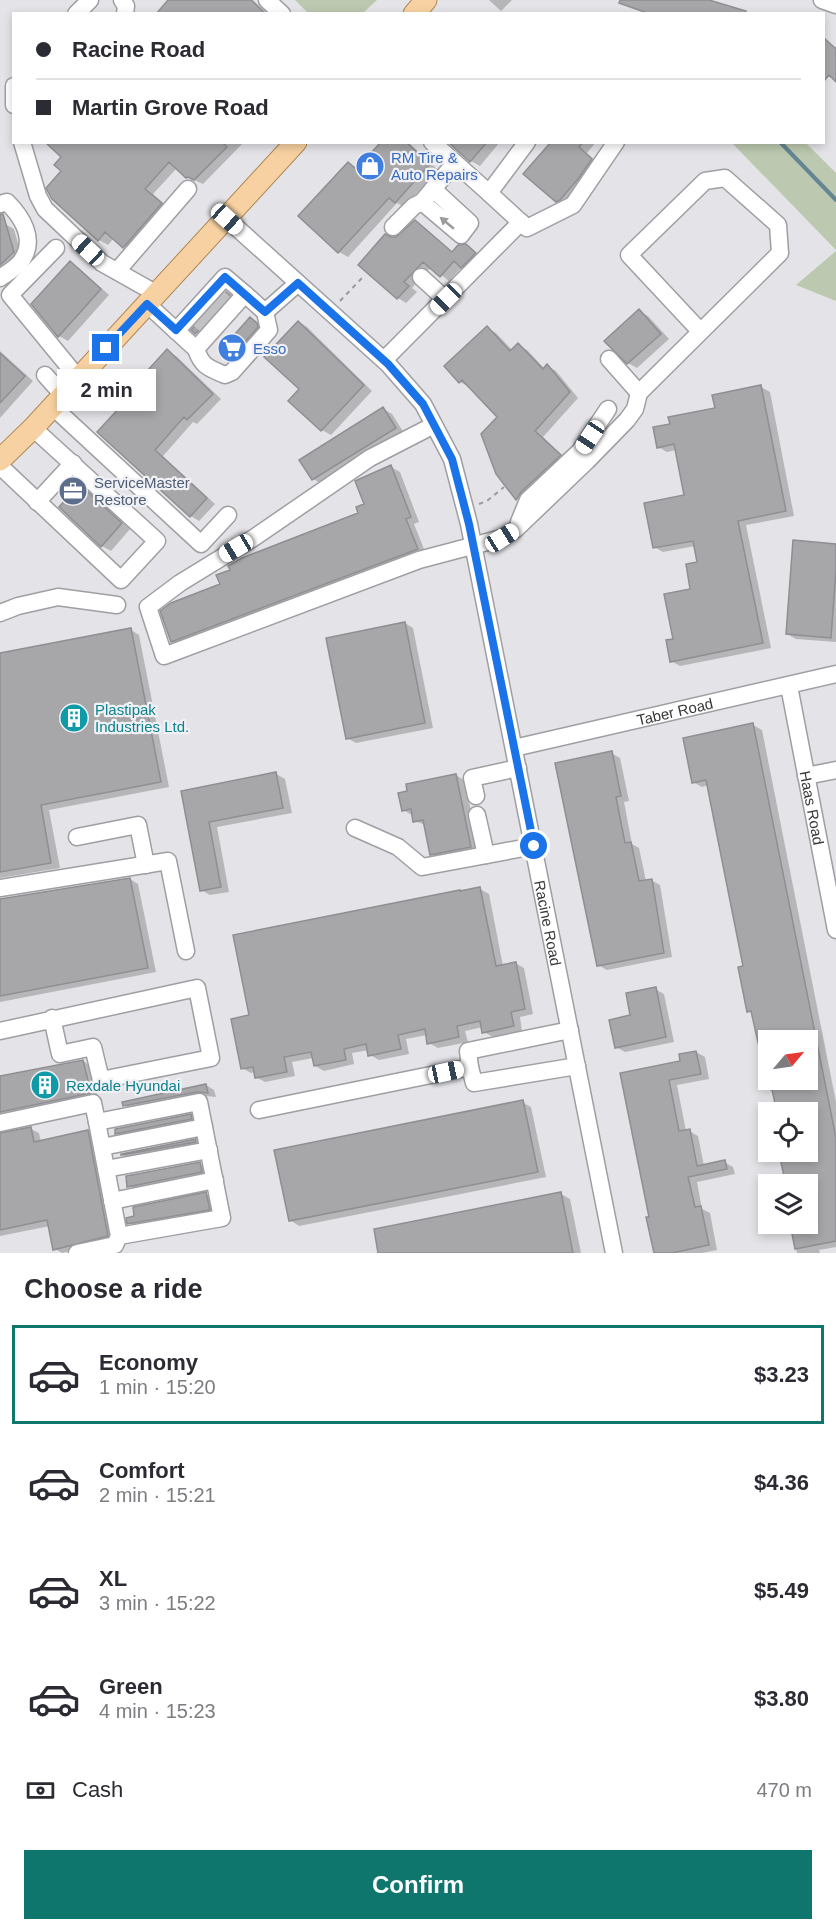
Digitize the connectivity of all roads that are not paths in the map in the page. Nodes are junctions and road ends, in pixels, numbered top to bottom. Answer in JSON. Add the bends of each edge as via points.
{"nodes":[{"id":1,"x":90,"y":0,"type":"edge"},
{"id":2,"x":267,"y":0,"type":"edge"},
{"id":3,"x":426,"y":0,"type":"edge"},
{"id":4,"x":78,"y":12,"type":"edge"},
{"id":5,"x":280,"y":12,"type":"edge"},
{"id":6,"x":416,"y":12,"type":"edge"},
{"id":7,"x":23,"y":144,"type":"edge"},
{"id":8,"x":294,"y":144,"type":"edge"},
{"id":9,"x":434,"y":144,"type":"edge"},
{"id":10,"x":526,"y":144,"type":"edge"},
{"id":11,"x":615,"y":144,"type":"edge"},
{"id":12,"x":455,"y":163,"type":"junction"},
{"id":13,"x":188,"y":189,"type":"dead end"},
{"id":14,"x":433,"y":189,"type":"junction"},
{"id":15,"x":489,"y":193,"type":"junction"},
{"id":16,"x":422,"y":202,"type":"junction"},
{"id":17,"x":0,"y":204,"type":"edge"},
{"id":18,"x":227,"y":219,"type":"junction"},
{"id":19,"x":521,"y":222,"type":"junction"},
{"id":20,"x":393,"y":227,"type":"dead end"},
{"id":21,"x":56,"y":248,"type":"dead end"},
{"id":22,"x":117,"y":272,"type":"junction"},
{"id":23,"x":421,"y":277,"type":"dead end"},
{"id":24,"x":0,"y":278,"type":"edge"},
{"id":25,"x":298,"y":283,"type":"junction"},
{"id":26,"x":244,"y":294,"type":"junction"},
{"id":27,"x":152,"y":299,"type":"junction"},
{"id":28,"x":446,"y":299,"type":"junction"},
{"id":29,"x":212,"y":311,"type":"junction"},
{"id":30,"x":265,"y":312,"type":"junction"},
{"id":31,"x":176,"y":330,"type":"junction"},
{"id":32,"x":700,"y":331,"type":"junction"},
{"id":33,"x":196,"y":349,"type":"junction"},
{"id":34,"x":609,"y":359,"type":"dead end"},
{"id":35,"x":384,"y":360,"type":"junction"},
{"id":36,"x":45,"y":375,"type":"dead end"},
{"id":37,"x":78,"y":378,"type":"junction"},
{"id":38,"x":639,"y":393,"type":"junction"},
{"id":39,"x":57,"y":400,"type":"junction"},
{"id":40,"x":608,"y":409,"type":"dead end"},
{"id":41,"x":434,"y":425,"type":"junction"},
{"id":42,"x":33,"y":428,"type":"junction"},
{"id":43,"x":3,"y":454,"type":"edge"},
{"id":44,"x":73,"y":463,"type":"junction"},
{"id":45,"x":37,"y":502,"type":"junction"},
{"id":46,"x":228,"y":515,"type":"dead end"},
{"id":47,"x":516,"y":529,"type":"junction"},
{"id":48,"x":474,"y":547,"type":"junction"},
{"id":49,"x":117,"y":605,"type":"dead end"},
{"id":50,"x":0,"y":614,"type":"edge"},
{"id":51,"x":836,"y":674,"type":"edge"},
{"id":52,"x":789,"y":687,"type":"junction"},
{"id":53,"x":514,"y":748,"type":"junction"},
{"id":54,"x":518,"y":768,"type":"junction"},
{"id":55,"x":836,"y":770,"type":"edge"},
{"id":56,"x":806,"y":776,"type":"junction"},
{"id":57,"x":476,"y":796,"type":"dead end"},
{"id":58,"x":477,"y":815,"type":"dead end"},
{"id":59,"x":355,"y":828,"type":"dead end"},
{"id":60,"x":77,"y":837,"type":"dead end"},
{"id":61,"x":534,"y":846,"type":"junction"},
{"id":62,"x":486,"y":855,"type":"junction"},
{"id":63,"x":146,"y":865,"type":"junction"},
{"id":64,"x":0,"y":888,"type":"edge"},
{"id":65,"x":836,"y":930,"type":"edge"},
{"id":66,"x":186,"y":951,"type":"dead end"},
{"id":67,"x":52,"y":1018,"type":"junction"},
{"id":68,"x":570,"y":1030,"type":"junction"},
{"id":69,"x":0,"y":1031,"type":"edge"},
{"id":70,"x":577,"y":1066,"type":"junction"},
{"id":71,"x":470,"y":1067,"type":"junction"},
{"id":72,"x":259,"y":1110,"type":"dead end"},
{"id":73,"x":97,"y":1122,"type":"junction"},
{"id":74,"x":0,"y":1123,"type":"edge"},
{"id":75,"x":204,"y":1127,"type":"junction"},
{"id":76,"x":102,"y":1148,"type":"junction"},
{"id":77,"x":209,"y":1150,"type":"junction"},
{"id":78,"x":106,"y":1169,"type":"junction"},
{"id":79,"x":215,"y":1180,"type":"junction"},
{"id":80,"x":112,"y":1201,"type":"junction"},
{"id":81,"x":119,"y":1236,"type":"junction"},
{"id":82,"x":77,"y":1253,"type":"edge"},
{"id":83,"x":614,"y":1253,"type":"edge"}],
"edges":[{"from":1,"to":4,"type":"street"},
{"from":2,"to":5,"type":"street"},
{"from":3,"to":6,"type":"main road"},
{"from":7,"to":22,"type":"street","via":[[45,209],[102,263]]},
{"from":8,"to":18,"type":"main road"},
{"from":9,"to":12,"type":"street"},
{"from":10,"to":15,"type":"street"},
{"from":11,"to":19,"type":"street","via":[[573,205],[527,228]]},
{"from":12,"to":14,"type":"street"},
{"from":12,"to":15,"type":"street"},
{"from":13,"to":22,"type":"street"},
{"from":14,"to":16,"type":"street"},
{"from":14,"to":16,"type":"street","one_way":true,"via":[[470,223],[461,235]]},
{"from":15,"to":19,"type":"street"},
{"from":16,"to":20,"type":"street"},
{"from":17,"to":24,"type":"street","via":[[7,202],[15,210],[27,231],[29,246],[22,261]]},
{"from":18,"to":25,"type":"street","name":"Racine Road"},
{"from":18,"to":27,"type":"main road"},
{"from":19,"to":28,"type":"street"},
{"from":21,"to":37,"type":"street","via":[[10,295]]},
{"from":22,"to":27,"type":"street"},
{"from":23,"to":28,"type":"street"},
{"from":25,"to":30,"type":"street"},
{"from":25,"to":35,"type":"street","name":"Racine Road"},
{"from":26,"to":29,"type":"street"},
{"from":26,"to":29,"type":"street","via":[[225,277]]},
{"from":26,"to":30,"type":"street"},
{"from":27,"to":31,"type":"street"},
{"from":27,"to":37,"type":"main road"},
{"from":28,"to":35,"type":"street"},
{"from":29,"to":31,"type":"street"},
{"from":29,"to":33,"type":"street"},
{"from":30,"to":33,"type":"street","via":[[269,330],[232,372],[225,375],[209,369]]},
{"from":31,"to":33,"type":"street"},
{"from":32,"to":32,"type":"street","via":[[780,253],[778,225],[725,178],[705,181],[628,255]]},
{"from":32,"to":38,"type":"street"},
{"from":34,"to":38,"type":"street"},
{"from":35,"to":41,"type":"street","name":"Racine Road","via":[[423,404]]},
{"from":36,"to":39,"type":"street"},
{"from":37,"to":39,"type":"main road"},
{"from":38,"to":47,"type":"street","via":[[635,410],[627,420]]},
{"from":39,"to":42,"type":"main road"},
{"from":39,"to":46,"type":"street","via":[[201,543]]},
{"from":40,"to":47,"type":"street","via":[[580,451],[528,500]]},
{"from":41,"to":48,"type":"street","name":"Racine Road","via":[[452,459]]},
{"from":41,"to":48,"type":"street","via":[[370,458],[148,607],[164,656],[419,560]]},
{"from":42,"to":43,"type":"main road"},
{"from":42,"to":44,"type":"street"},
{"from":43,"to":45,"type":"street"},
{"from":44,"to":45,"type":"street"},
{"from":44,"to":45,"type":"street","via":[[158,541],[121,580]]},
{"from":47,"to":48,"type":"street"},
{"from":48,"to":53,"type":"street","name":"Racine Road"},
{"from":49,"to":50,"type":"street","via":[[58,597]]},
{"from":51,"to":52,"type":"street","name":"Taber Road"},
{"from":52,"to":53,"type":"street","name":"Taber Road"},
{"from":52,"to":56,"type":"street","name":"Haas Road"},
{"from":53,"to":54,"type":"street","name":"Racine Road"},
{"from":54,"to":57,"type":"street","via":[[472,778]]},
{"from":54,"to":61,"type":"street","name":"Racine Road"},
{"from":55,"to":56,"type":"street"},
{"from":56,"to":65,"type":"street","name":"Haas Road"},
{"from":58,"to":62,"type":"street"},
{"from":59,"to":62,"type":"street","via":[[398,847],[422,867]]},
{"from":60,"to":63,"type":"street","via":[[138,825]]},
{"from":61,"to":62,"type":"street"},
{"from":61,"to":68,"type":"street","name":"Racine Road"},
{"from":63,"to":64,"type":"street"},
{"from":63,"to":66,"type":"street","via":[[168,861]]},
{"from":67,"to":67,"type":"street","via":[[197,988],[211,1058],[101,1080],[93,1047],[60,1054]]},
{"from":67,"to":69,"type":"street"},
{"from":68,"to":70,"type":"street","name":"Racine Road"},
{"from":68,"to":71,"type":"street","via":[[468,1051]]},
{"from":70,"to":71,"type":"street","via":[[474,1083]]},
{"from":70,"to":83,"type":"street","name":"Racine Road"},
{"from":71,"to":72,"type":"street"},
{"from":73,"to":74,"type":"street","via":[[93,1103]]},
{"from":73,"to":75,"type":"street","via":[[199,1102]]},
{"from":73,"to":76,"type":"street"},
{"from":75,"to":76,"type":"street"},
{"from":75,"to":77,"type":"street"},
{"from":76,"to":78,"type":"street"},
{"from":77,"to":78,"type":"street"},
{"from":77,"to":79,"type":"street"},
{"from":78,"to":80,"type":"street"},
{"from":79,"to":80,"type":"street"},
{"from":79,"to":81,"type":"street","via":[[222,1218]]},
{"from":80,"to":81,"type":"street"},
{"from":81,"to":82,"type":"street","via":[[115,1245]]}]}
